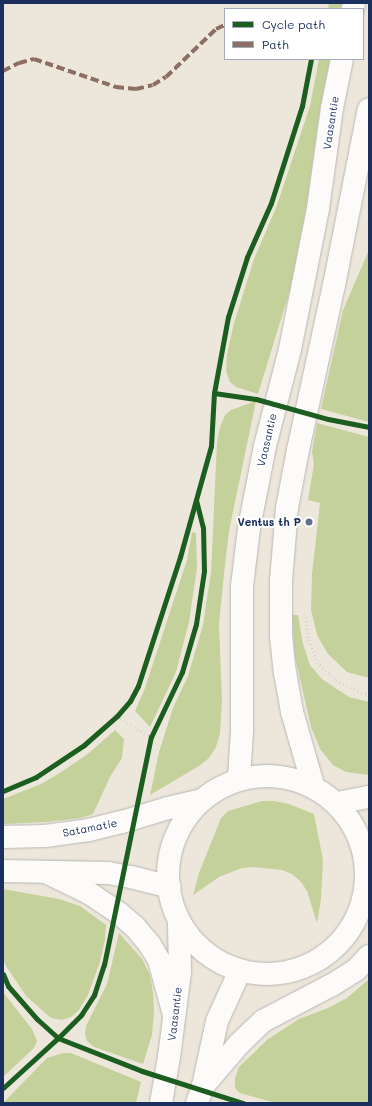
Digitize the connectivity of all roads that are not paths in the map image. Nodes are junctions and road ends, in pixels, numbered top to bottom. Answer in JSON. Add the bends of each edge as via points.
{"nodes":[{"id":1,"x":342,"y":60,"type":"edge"},
{"id":2,"x":369,"y":109,"type":"edge"},
{"id":3,"x":239,"y":778,"type":"junction"},
{"id":4,"x":313,"y":785,"type":"junction"},
{"id":5,"x":369,"y":797,"type":"edge"},
{"id":6,"x":199,"y":802,"type":"junction"},
{"id":7,"x":337,"y":803,"type":"junction"},
{"id":8,"x":3,"y":837,"type":"edge"},
{"id":9,"x":3,"y":871,"type":"edge"},
{"id":10,"x":46,"y":872,"type":"junction"},
{"id":11,"x":170,"y":887,"type":"junction"},
{"id":12,"x":366,"y":891,"type":"edge"},
{"id":13,"x":179,"y":923,"type":"junction"},
{"id":14,"x":369,"y":956,"type":"edge"},
{"id":15,"x":239,"y":973,"type":"junction"},
{"id":16,"x":174,"y":1018,"type":"junction"},
{"id":17,"x":200,"y":1094,"type":"edge"},
{"id":18,"x":161,"y":1103,"type":"edge"}],
"edges":[{"from":1,"to":3,"type":"main road","name":"Vaasantie","via":[[332,108],[318,208],[249,528],[242,586],[242,730]]},
{"from":2,"to":4,"type":"main road","via":[[297,458],[288,508],[281,581],[281,636],[285,674],[292,712]]},
{"from":3,"to":4,"type":"main road","via":[[273,776]]},
{"from":3,"to":6,"type":"main road","via":[[225,782]]},
{"from":4,"to":7,"type":"main road"},
{"from":5,"to":7,"type":"main road"},
{"from":6,"to":8,"type":"main road","name":"Satamatie","via":[[89,830],[45,836]]},
{"from":6,"to":11,"type":"main road","via":[[179,830],[174,844]]},
{"from":7,"to":12,"type":"main road","via":[[348,815],[359,839]]},
{"from":9,"to":10,"type":"main road"},
{"from":10,"to":11,"type":"main road","via":[[108,873]]},
{"from":10,"to":16,"type":"main road","via":[[89,893],[135,927],[159,960]]},
{"from":11,"to":13,"type":"main road","via":[[172,905]]},
{"from":12,"to":15,"type":"main road","via":[[356,918],[330,953],[317,963],[268,976]]},
{"from":13,"to":15,"type":"main road","via":[[196,945],[210,957]]},
{"from":13,"to":16,"type":"main road","name":"Vaasantie","via":[[180,972]]},
{"from":14,"to":17,"type":"main road","via":[[356,970],[332,985],[264,1021],[239,1044]]},
{"from":15,"to":17,"type":"main road","via":[[217,1021]]},
{"from":16,"to":18,"type":"main road","name":"Vaasantie"}]}
